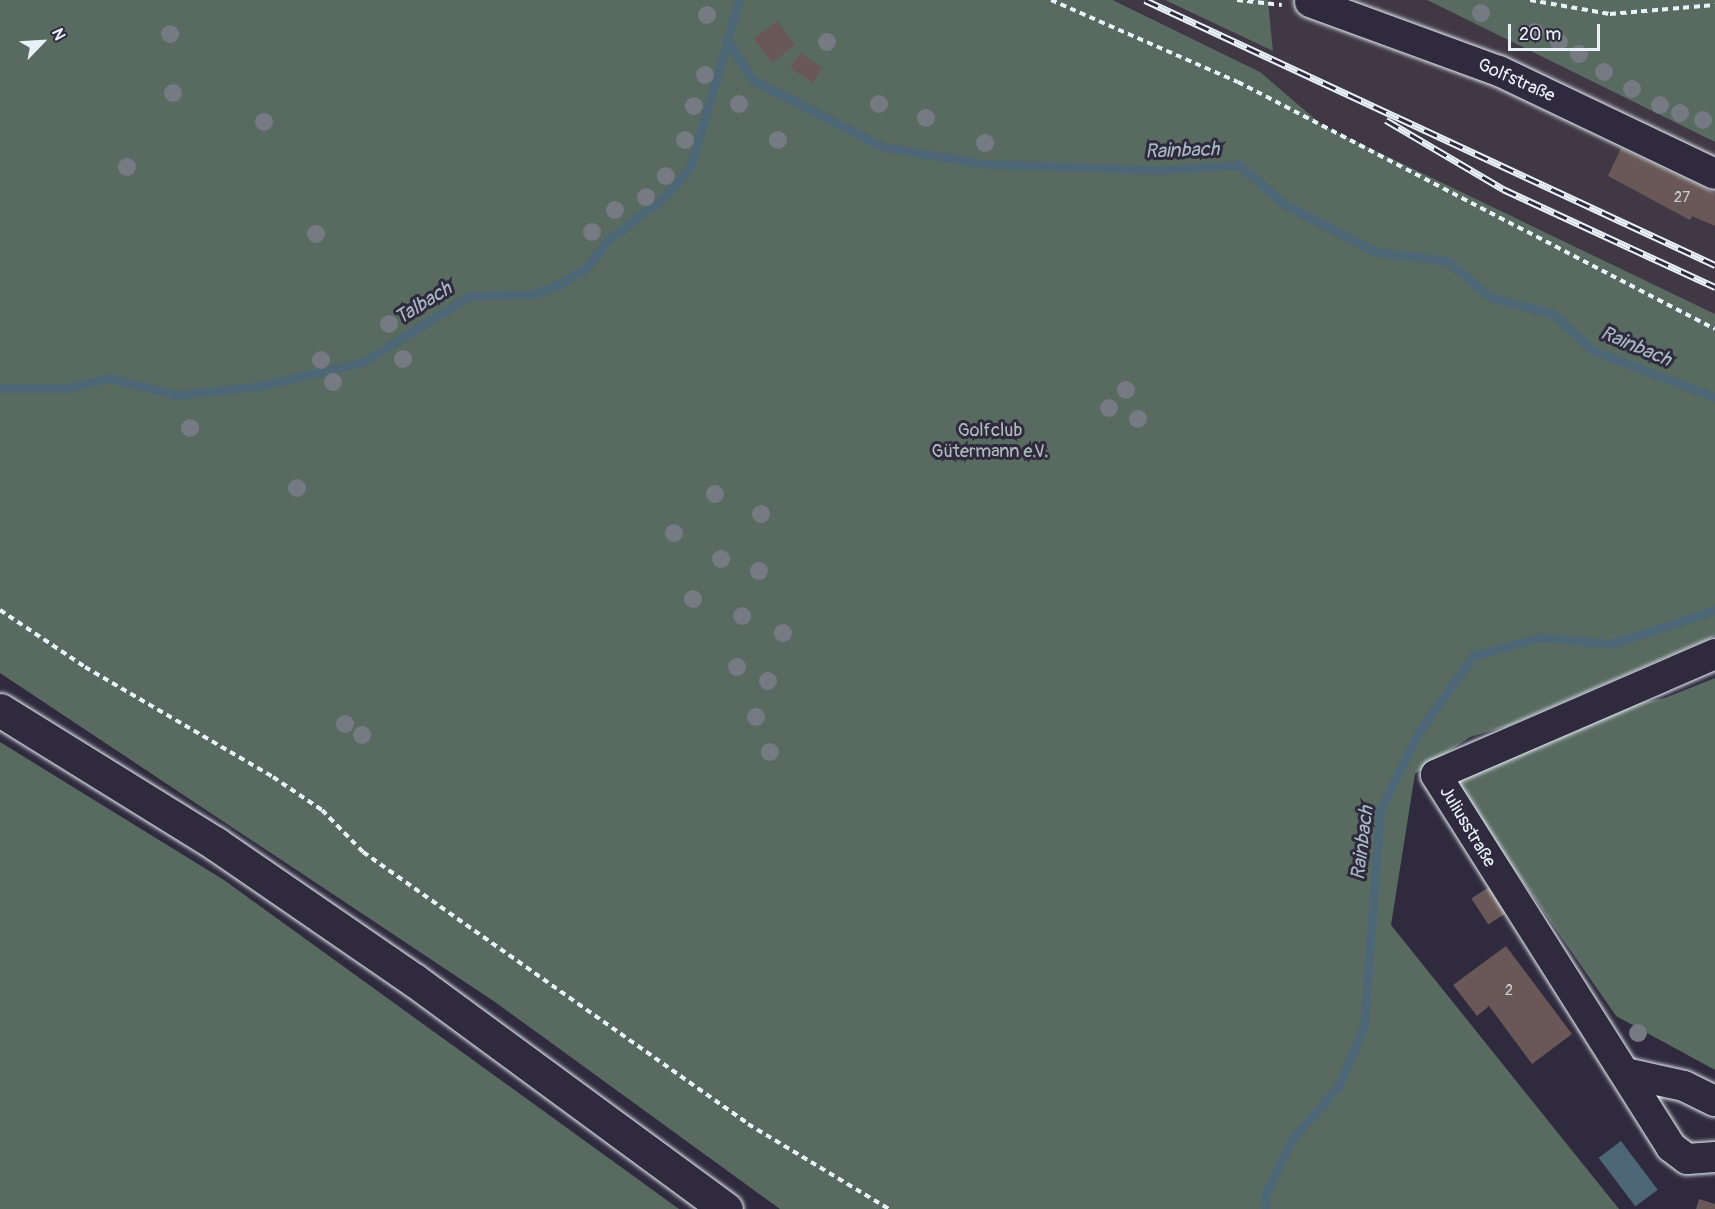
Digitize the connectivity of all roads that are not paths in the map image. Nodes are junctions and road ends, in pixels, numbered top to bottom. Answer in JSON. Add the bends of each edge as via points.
{"nodes":[{"id":1,"x":1310,"y":2,"type":"road end"},
{"id":2,"x":1715,"y":174,"type":"edge"},
{"id":3,"x":1715,"y":654,"type":"edge"},
{"id":4,"x":0,"y":710,"type":"edge"},
{"id":5,"x":1625,"y":1073,"type":"junction"},
{"id":6,"x":1715,"y":1101,"type":"edge"},
{"id":7,"x":1715,"y":1157,"type":"edge"},
{"id":8,"x":726,"y":1209,"type":"edge"}],
"edges":[{"from":1,"to":2,"type":"street","name":"Golfstraße","via":[[1499,71]]},
{"from":3,"to":5,"type":"street","name":"Juliusstraße","via":[[1436,775]]},
{"from":4,"to":8,"type":"highway","via":[[216,844],[414,980]]},
{"from":5,"to":6,"type":"street","via":[[1684,1086]]},
{"from":5,"to":7,"type":"street","name":"Juliusstraße","via":[[1671,1147],[1687,1158]]}]}
